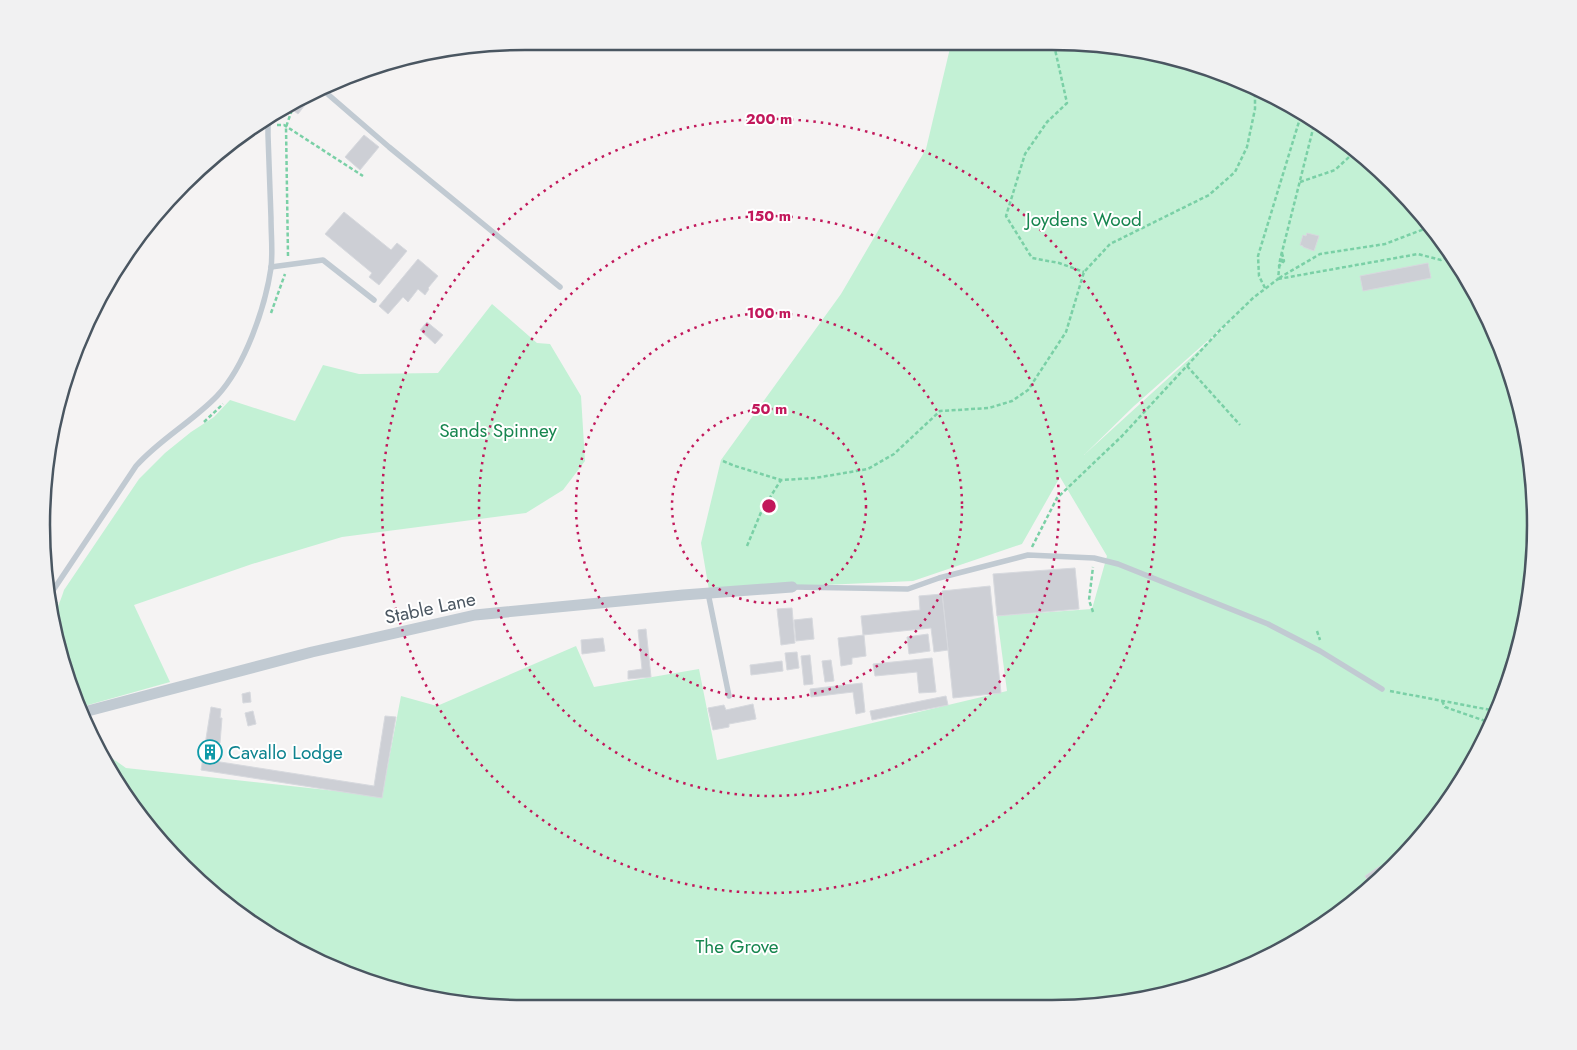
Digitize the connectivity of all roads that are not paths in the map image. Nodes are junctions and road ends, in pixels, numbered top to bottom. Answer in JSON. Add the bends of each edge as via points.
{"nodes":[{"id":1,"x":327,"y":93,"type":"edge"},
{"id":2,"x":268,"y":126,"type":"edge"},
{"id":3,"x":271,"y":267,"type":"junction"},
{"id":4,"x":560,"y":287,"type":"dead end"},
{"id":5,"x":374,"y":300,"type":"dead end"},
{"id":6,"x":792,"y":587,"type":"joint"},
{"id":7,"x":54,"y":589,"type":"edge"},
{"id":8,"x":708,"y":593,"type":"junction"},
{"id":9,"x":1382,"y":689,"type":"road end"},
{"id":10,"x":729,"y":696,"type":"dead end"},
{"id":11,"x":88,"y":711,"type":"edge"}],
"edges":[{"from":1,"to":4,"type":"lane"},
{"from":2,"to":3,"type":"lane"},
{"from":3,"to":5,"type":"lane","via":[[323,260]]},
{"from":3,"to":7,"type":"lane","via":[[254,328],[229,382],[206,407],[136,466]]},
{"from":6,"to":8,"type":"street","name":"Stable Lane"},
{"from":6,"to":9,"type":"lane","via":[[908,589],[1028,555],[1094,558],[1118,564],[1268,624]]},
{"from":8,"to":10,"type":"lane"},
{"from":8,"to":11,"type":"street","name":"Stable Lane","via":[[475,616],[312,652]]}]}
